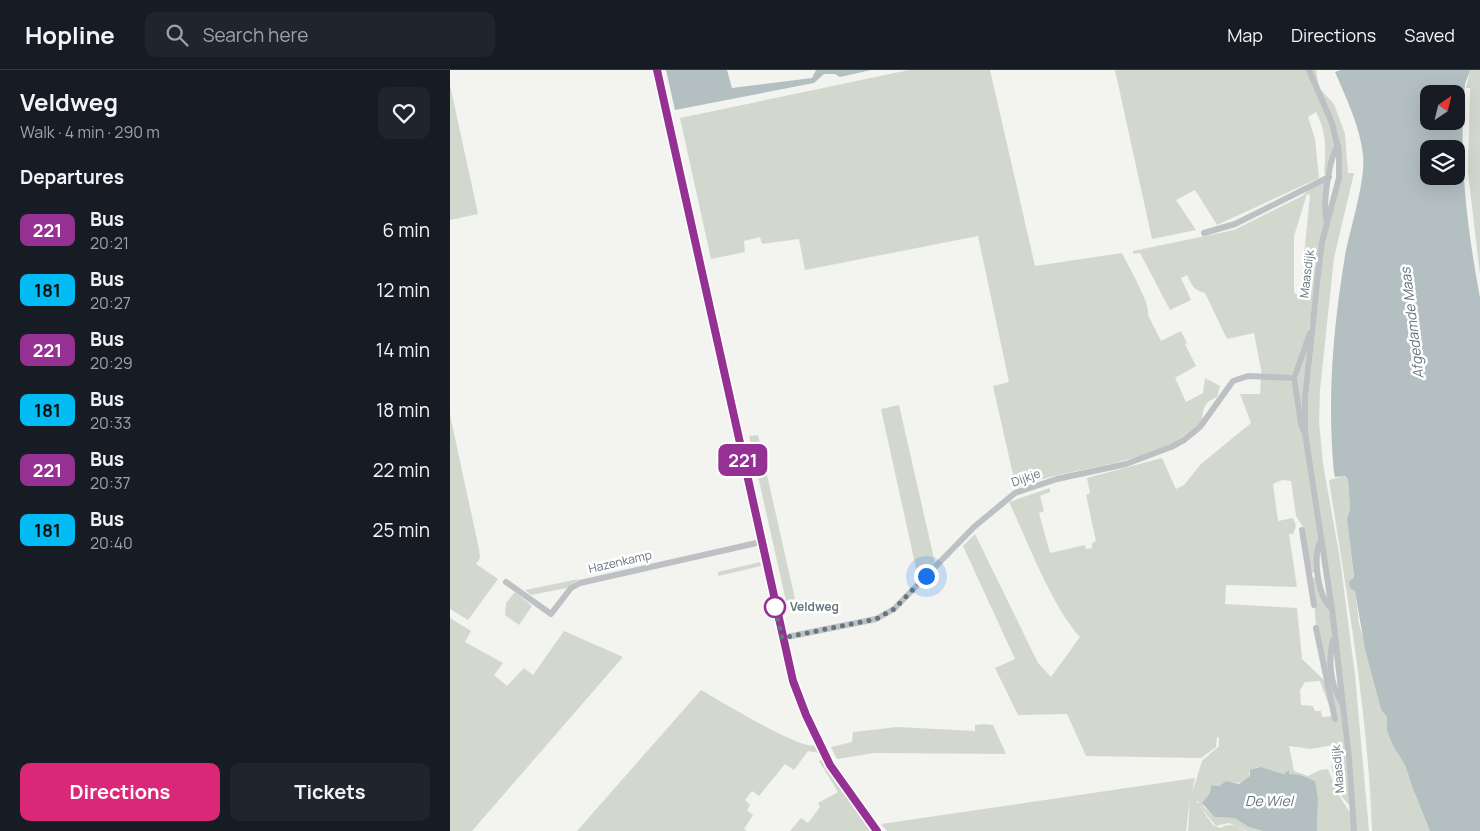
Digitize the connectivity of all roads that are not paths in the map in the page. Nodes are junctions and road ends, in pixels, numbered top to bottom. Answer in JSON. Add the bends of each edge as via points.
{"nodes":[{"id":1,"x":657,"y":70,"type":"edge"},
{"id":2,"x":1309,"y":70,"type":"edge"},
{"id":3,"x":1338,"y":145,"type":"junction"},
{"id":4,"x":1329,"y":177,"type":"junction"},
{"id":5,"x":1328,"y":222,"type":"junction"},
{"id":6,"x":1204,"y":233,"type":"dead end"},
{"id":7,"x":1311,"y":329,"type":"junction"},
{"id":8,"x":1294,"y":378,"type":"junction"},
{"id":9,"x":1305,"y":433,"type":"junction"},
{"id":10,"x":1302,"y":530,"type":"dead end"},
{"id":11,"x":1321,"y":540,"type":"junction"},
{"id":12,"x":761,"y":542,"type":"junction"},
{"id":13,"x":1317,"y":574,"type":"junction"},
{"id":14,"x":1310,"y":576,"type":"junction"},
{"id":15,"x":506,"y":582,"type":"dead end"},
{"id":16,"x":1314,"y":605,"type":"dead end"},
{"id":17,"x":1332,"y":609,"type":"junction"},
{"id":18,"x":1316,"y":628,"type":"dead end"},
{"id":19,"x":1335,"y":637,"type":"junction"},
{"id":20,"x":782,"y":638,"type":"junction"},
{"id":21,"x":1328,"y":674,"type":"junction"},
{"id":22,"x":1343,"y":705,"type":"junction"},
{"id":23,"x":1334,"y":719,"type":"dead end"},
{"id":24,"x":878,"y":831,"type":"edge"},
{"id":25,"x":1354,"y":831,"type":"edge"}],
"edges":[{"from":1,"to":12,"type":"street"},
{"from":2,"to":3,"type":"street","name":"Maasdijk","via":[[1329,114]]},
{"from":3,"to":4,"type":"street","name":"Maasdijk"},
{"from":3,"to":5,"type":"street","name":"Maasdijk","via":[[1339,178]]},
{"from":4,"to":5,"type":"street","name":"Maasdijk","via":[[1325,215]]},
{"from":4,"to":6,"type":"street","via":[[1235,224]]},
{"from":5,"to":7,"type":"street","name":"Maasdijk"},
{"from":7,"to":8,"type":"street","name":"Maasdijk"},
{"from":7,"to":9,"type":"street","name":"Maasdijk"},
{"from":8,"to":9,"type":"street","name":"Maasdijk"},
{"from":8,"to":20,"type":"street","name":"Dijkje","via":[[1248,376],[1233,380],[1200,427],[1171,447],[1126,464],[1057,479],[1015,493],[974,527],[886,614],[876,619]]},
{"from":9,"to":11,"type":"street","name":"Maasdijk"},
{"from":10,"to":14,"type":"street"},
{"from":11,"to":13,"type":"street","name":"Maasdijk","via":[[1317,546]]},
{"from":11,"to":17,"type":"street","name":"Maasdijk"},
{"from":12,"to":15,"type":"street","name":"Hazenkamp","via":[[580,583],[571,588],[551,614]]},
{"from":12,"to":20,"type":"street"},
{"from":13,"to":14,"type":"street"},
{"from":13,"to":17,"type":"street","name":"Maasdijk","via":[[1326,604]]},
{"from":14,"to":16,"type":"street"},
{"from":17,"to":19,"type":"street","name":"Maasdijk"},
{"from":18,"to":21,"type":"street","name":"Maasdijk"},
{"from":19,"to":21,"type":"street","name":"Maasdijk"},
{"from":19,"to":22,"type":"street","name":"Maasdijk"},
{"from":20,"to":24,"type":"street","via":[[793,681],[820,745],[830,765]]},
{"from":21,"to":22,"type":"street","name":"Maasdijk"},
{"from":21,"to":23,"type":"street","name":"Maasdijk"},
{"from":22,"to":25,"type":"street","name":"Maasdijk"}]}
